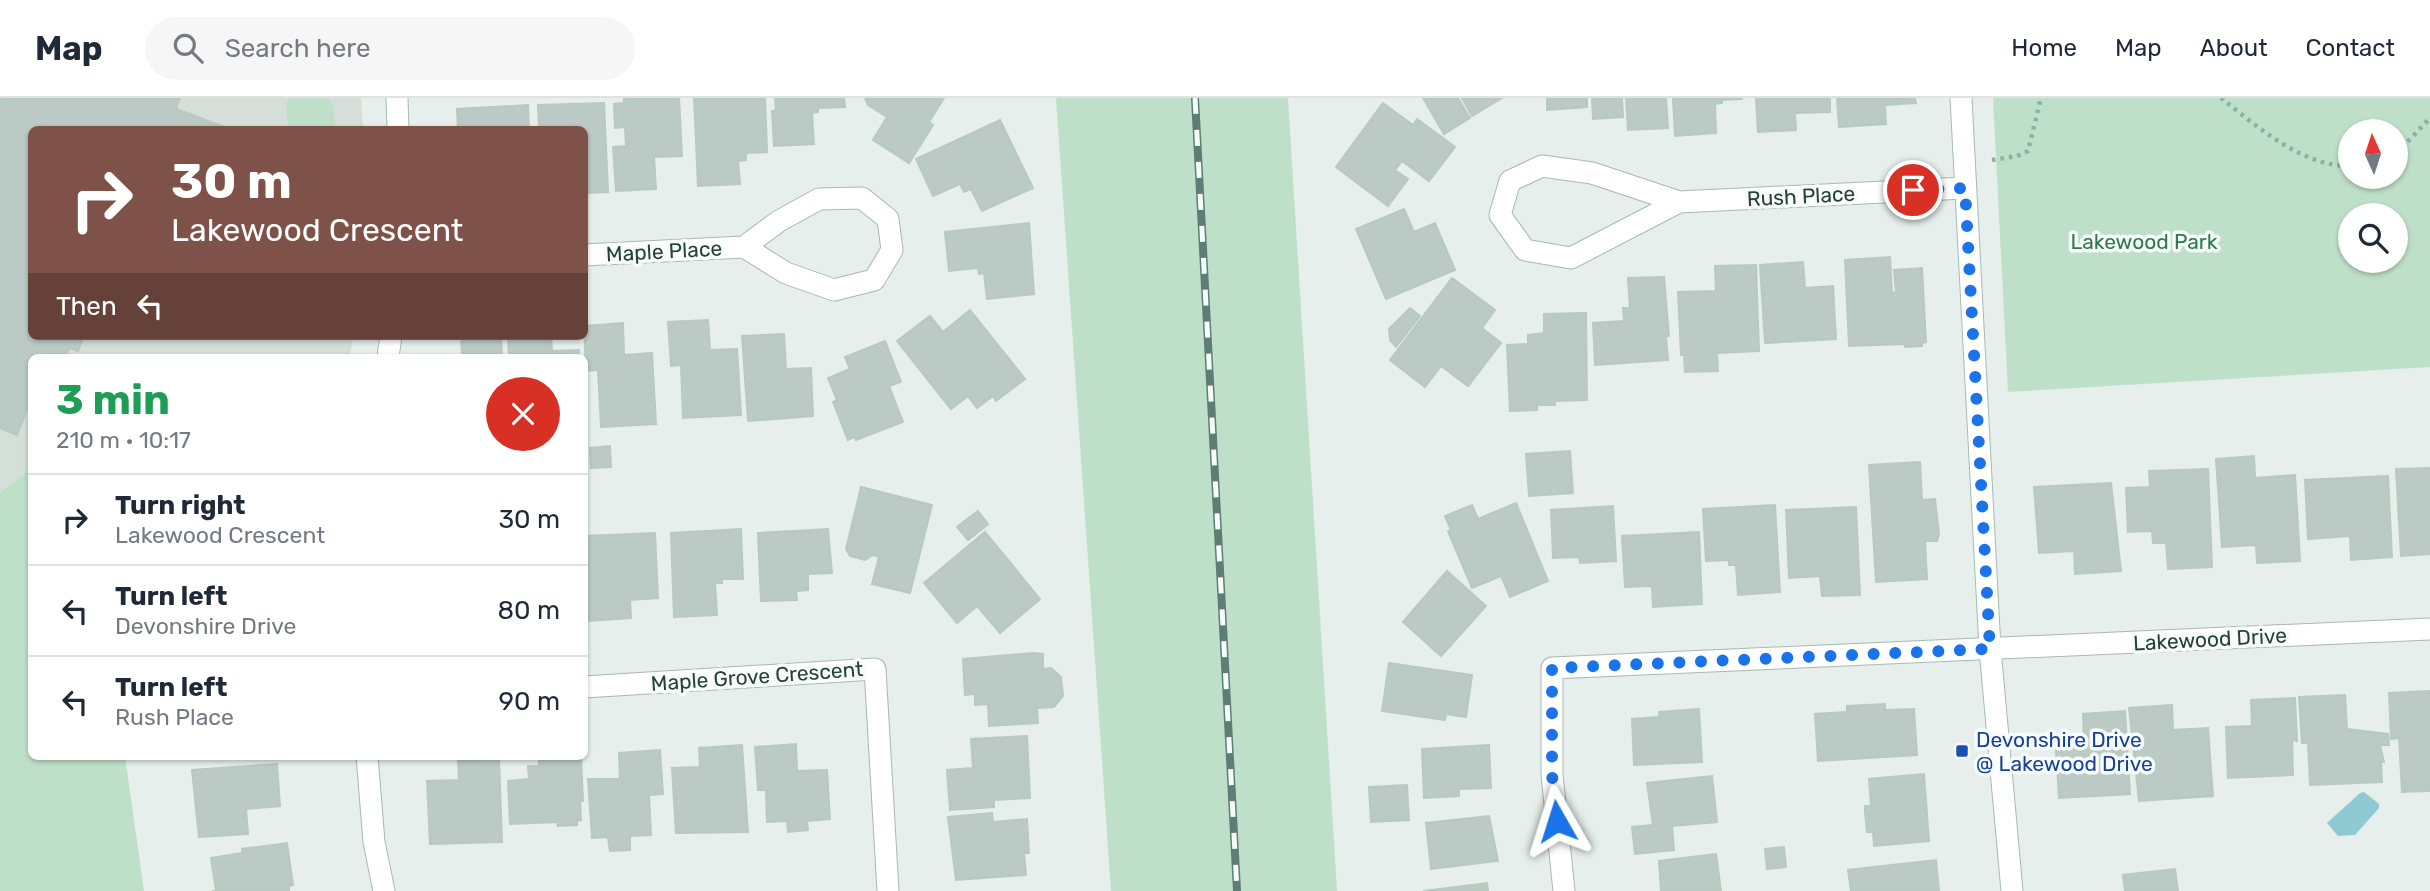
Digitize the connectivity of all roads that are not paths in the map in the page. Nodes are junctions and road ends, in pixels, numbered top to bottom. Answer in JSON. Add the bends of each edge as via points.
{"nodes":[{"id":1,"x":397,"y":98,"type":"edge"},
{"id":2,"x":1961,"y":98,"type":"edge"},
{"id":3,"x":398,"y":126,"type":"edge"},
{"id":4,"x":1965,"y":188,"type":"junction"},
{"id":5,"x":1679,"y":202,"type":"junction"},
{"id":6,"x":744,"y":247,"type":"junction"},
{"id":7,"x":588,"y":255,"type":"edge"},
{"id":8,"x":2430,"y":629,"type":"edge"},
{"id":9,"x":1990,"y":649,"type":"junction"},
{"id":10,"x":588,"y":687,"type":"edge"},
{"id":11,"x":367,"y":760,"type":"edge"},
{"id":12,"x":384,"y":891,"type":"edge"},
{"id":13,"x":888,"y":891,"type":"edge"},
{"id":14,"x":1564,"y":891,"type":"edge"},
{"id":15,"x":2012,"y":891,"type":"edge"}],
"edges":[{"from":1,"to":3,"type":"street"},
{"from":2,"to":4,"type":"street"},
{"from":4,"to":5,"type":"street","name":"Rush Place"},
{"from":4,"to":9,"type":"street"},
{"from":5,"to":5,"type":"street","name":"Rush Place","via":[[1592,173],[1542,166],[1510,181],[1500,215],[1525,250],[1571,258]]},
{"from":6,"to":6,"type":"street","name":"Maple Place","via":[[786,273],[834,290],[874,280],[892,250],[888,219],[862,198],[819,200]]},
{"from":6,"to":7,"type":"street","name":"Maple Place"},
{"from":8,"to":9,"type":"street","name":"Lakewood Drive"},
{"from":9,"to":14,"type":"street","name":"Lakewood Drive","via":[[1552,668],[1552,775]]},
{"from":9,"to":15,"type":"street"},
{"from":10,"to":13,"type":"street","name":"Maple Grove Crescent","via":[[875,669]]},
{"from":11,"to":12,"type":"street","via":[[374,842]]}]}
